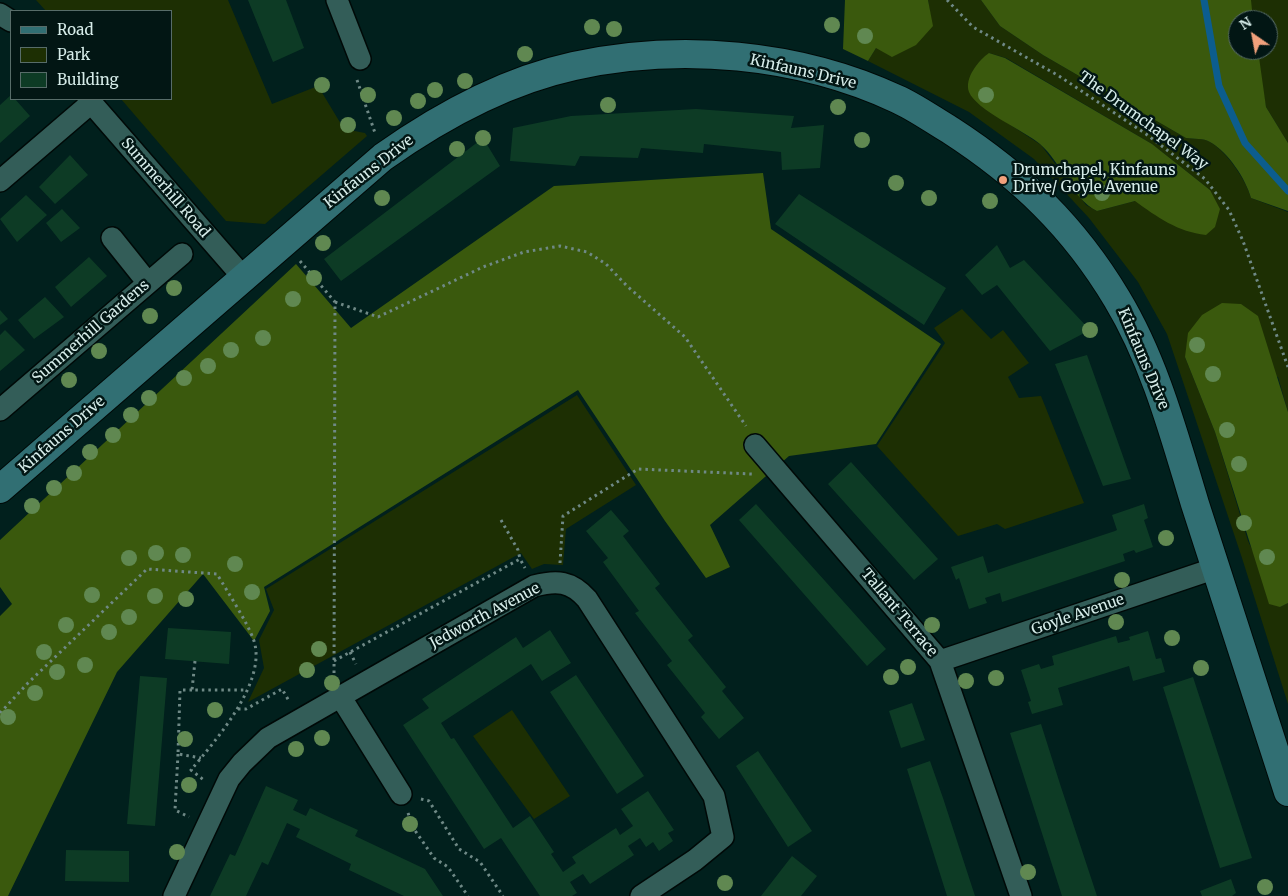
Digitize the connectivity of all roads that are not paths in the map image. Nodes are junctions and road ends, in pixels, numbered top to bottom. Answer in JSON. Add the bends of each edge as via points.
{"nodes":[{"id":1,"x":337,"y":0,"type":"edge"},
{"id":2,"x":360,"y":59,"type":"road end"},
{"id":3,"x":89,"y":101,"type":"edge"},
{"id":4,"x":0,"y":181,"type":"edge"},
{"id":5,"x":112,"y":238,"type":"dead end"},
{"id":6,"x":182,"y":254,"type":"dead end"},
{"id":7,"x":243,"y":277,"type":"junction"},
{"id":8,"x":148,"y":283,"type":"junction"},
{"id":9,"x":0,"y":410,"type":"edge"},
{"id":10,"x":755,"y":445,"type":"road end"},
{"id":11,"x":0,"y":489,"type":"edge"},
{"id":12,"x":1216,"y":568,"type":"junction"},
{"id":13,"x":940,"y":661,"type":"junction"},
{"id":14,"x":340,"y":696,"type":"junction"},
{"id":15,"x":1288,"y":792,"type":"edge"},
{"id":16,"x":401,"y":794,"type":"road end"},
{"id":17,"x":174,"y":896,"type":"edge"},
{"id":18,"x":641,"y":896,"type":"edge"},
{"id":19,"x":1021,"y":896,"type":"edge"}],
"edges":[{"from":1,"to":2,"type":"street"},
{"from":3,"to":4,"type":"street"},
{"from":3,"to":7,"type":"street","name":"Summerhill Road"},
{"from":5,"to":8,"type":"street"},
{"from":6,"to":8,"type":"street","name":"Summerhill Gardens"},
{"from":7,"to":11,"type":"street","name":"Kinfauns Drive"},
{"from":7,"to":12,"type":"street","name":"Kinfauns Drive","via":[[384,157],[447,116],[496,92],[571,66],[660,54],[711,54],[770,61],[846,78],[899,99],[980,150],[1025,184],[1094,263],[1140,343],[1167,415]]},
{"from":8,"to":9,"type":"street","name":"Summerhill Gardens"},
{"from":10,"to":13,"type":"street","name":"Tallant Terrace"},
{"from":12,"to":13,"type":"street","name":"Goyle Avenue"},
{"from":12,"to":15,"type":"street","name":"Kinfauns Drive"},
{"from":13,"to":19,"type":"street","name":"Tallant Terrace"},
{"from":14,"to":16,"type":"street"},
{"from":14,"to":17,"type":"street","name":"Jedworth Avenue","via":[[268,738],[242,763],[221,794]]},
{"from":14,"to":18,"type":"street","name":"Jedworth Avenue","via":[[534,586],[559,582],[578,589],[714,796],[723,837]]}]}
